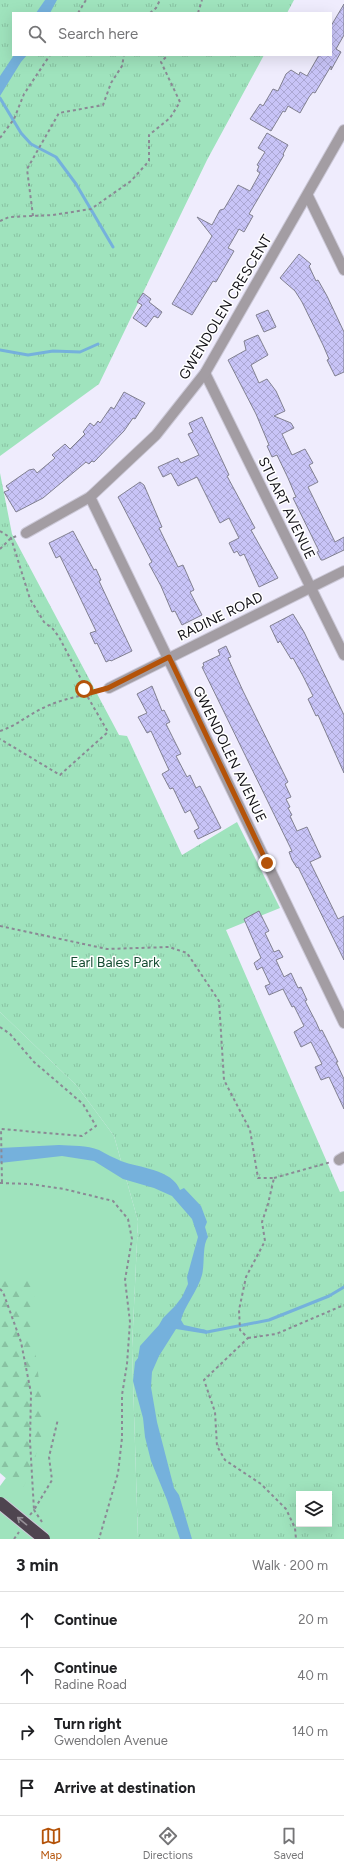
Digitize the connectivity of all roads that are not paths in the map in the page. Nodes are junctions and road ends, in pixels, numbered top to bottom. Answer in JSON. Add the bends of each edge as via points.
{"nodes":[{"id":1,"x":344,"y":130,"type":"edge"},
{"id":2,"x":308,"y":196,"type":"junction"},
{"id":3,"x":344,"y":270,"type":"edge"},
{"id":4,"x":205,"y":373,"type":"junction"},
{"id":5,"x":90,"y":497,"type":"junction"},
{"id":6,"x":26,"y":533,"type":"road end"},
{"id":7,"x":344,"y":571,"type":"edge"},
{"id":8,"x":311,"y":587,"type":"junction"},
{"id":9,"x":344,"y":655,"type":"edge"},
{"id":10,"x":169,"y":657,"type":"junction"},
{"id":11,"x":108,"y":688,"type":"road end"},
{"id":12,"x":344,"y":1023,"type":"edge"},
{"id":13,"x":0,"y":1503,"type":"edge"},
{"id":14,"x":44,"y":1539,"type":"edge"}],
"edges":[{"from":1,"to":2,"type":"street","name":"GWENDOLEN CRESCENT"},
{"from":2,"to":3,"type":"street"},
{"from":2,"to":4,"type":"street","name":"GWENDOLEN CRESCENT"},
{"from":4,"to":5,"type":"street","name":"GWENDOLEN CRESCENT","via":[[156,435]]},
{"from":4,"to":8,"type":"street","name":"STUART AVENUE"},
{"from":5,"to":6,"type":"street","name":"GWENDOLEN CRESCENT"},
{"from":5,"to":10,"type":"street","name":"GWENDOLEN AVENUE"},
{"from":7,"to":8,"type":"street","name":"RADINE ROAD"},
{"from":8,"to":9,"type":"street","name":"STUART AVENUE"},
{"from":8,"to":10,"type":"street","name":"RADINE ROAD"},
{"from":10,"to":11,"type":"street","name":"RADINE ROAD"},
{"from":10,"to":12,"type":"street","name":"GWENDOLEN AVENUE"},
{"from":14,"to":13,"type":"highway","one_way":true,"bridge":true}]}
